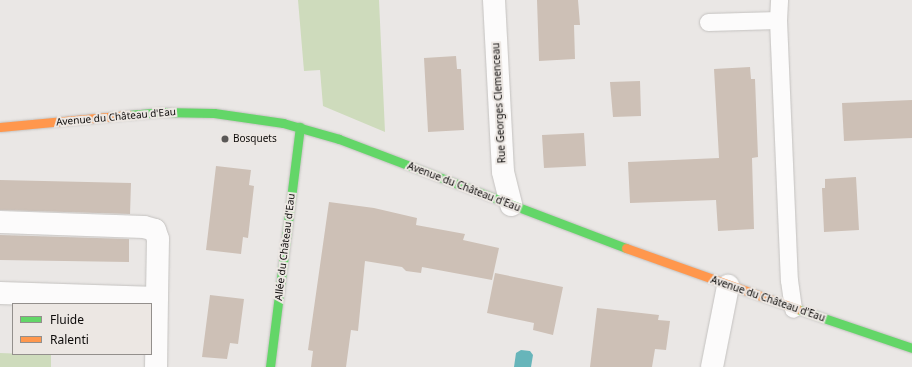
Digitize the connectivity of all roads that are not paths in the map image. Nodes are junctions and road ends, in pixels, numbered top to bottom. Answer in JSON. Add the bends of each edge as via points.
{"nodes":[{"id":1,"x":494,"y":0,"type":"edge"},
{"id":2,"x":779,"y":0,"type":"edge"},
{"id":3,"x":778,"y":20,"type":"junction"},
{"id":4,"x":708,"y":22,"type":"dead end"},
{"id":5,"x":0,"y":127,"type":"edge"},
{"id":6,"x":300,"y":127,"type":"junction"},
{"id":7,"x":510,"y":206,"type":"junction"},
{"id":8,"x":0,"y":222,"type":"edge"},
{"id":9,"x":728,"y":286,"type":"junction"},
{"id":10,"x":0,"y":293,"type":"edge"},
{"id":11,"x":157,"y":298,"type":"junction"},
{"id":12,"x":794,"y":309,"type":"junction"},
{"id":13,"x":912,"y":348,"type":"edge"},
{"id":14,"x":156,"y":367,"type":"edge"},
{"id":15,"x":270,"y":367,"type":"edge"},
{"id":16,"x":712,"y":367,"type":"edge"}],
"edges":[{"from":1,"to":7,"type":"street","name":"Rue Georges Clemenceau","via":[[503,172]]},
{"from":2,"to":3,"type":"lane"},
{"from":3,"to":4,"type":"lane"},
{"from":3,"to":12,"type":"lane","via":[[789,280]]},
{"from":5,"to":6,"type":"street","name":"Avenue du Château d'Eau","via":[[169,112],[214,112]]},
{"from":6,"to":7,"type":"street","name":"Avenue du Château d'Eau","via":[[344,141]]},
{"from":6,"to":15,"type":"street","name":"Allée du Château d'Eau"},
{"from":7,"to":9,"type":"street","name":"Avenue du Château d'Eau"},
{"from":8,"to":11,"type":"street","via":[[144,227],[155,230],[158,239]]},
{"from":9,"to":12,"type":"street","name":"Avenue du Château d'Eau"},
{"from":9,"to":16,"type":"street"},
{"from":10,"to":11,"type":"street"},
{"from":11,"to":14,"type":"street"},
{"from":12,"to":13,"type":"street","name":"Avenue du Château d'Eau"}]}
